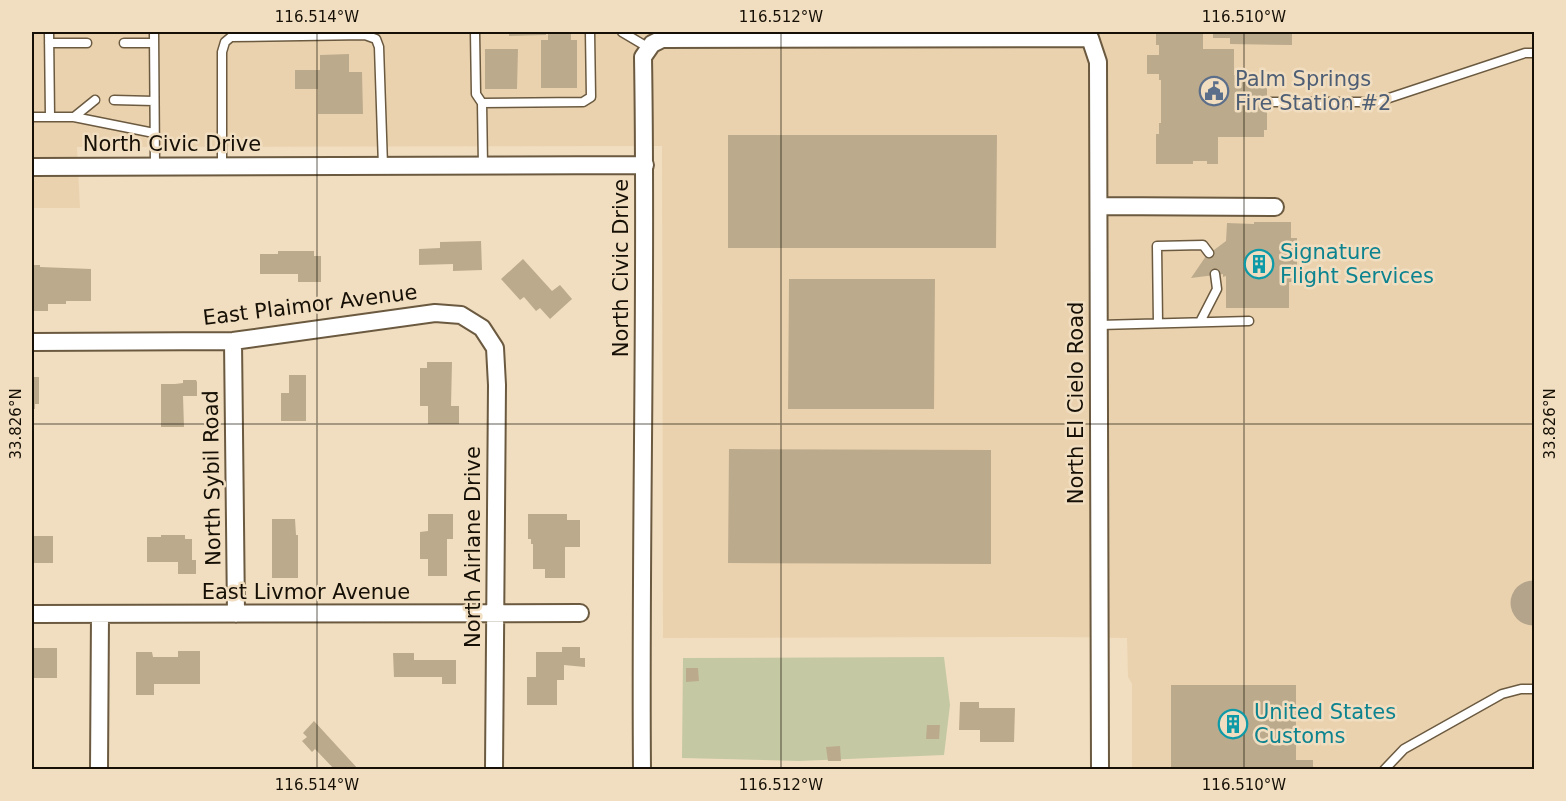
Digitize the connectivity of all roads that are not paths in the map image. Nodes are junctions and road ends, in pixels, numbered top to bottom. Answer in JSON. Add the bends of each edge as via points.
{"nodes":[{"id":1,"x":49,"y":32,"type":"edge"},
{"id":2,"x":154,"y":32,"type":"edge"},
{"id":3,"x":475,"y":32,"type":"edge"},
{"id":4,"x":590,"y":32,"type":"edge"},
{"id":5,"x":622,"y":32,"type":"edge"},
{"id":6,"x":49,"y":43,"type":"junction"},
{"id":7,"x":87,"y":43,"type":"dead end"},
{"id":8,"x":124,"y":43,"type":"dead end"},
{"id":9,"x":154,"y":43,"type":"junction"},
{"id":10,"x":649,"y":48,"type":"junction"},
{"id":11,"x":1534,"y":53,"type":"edge"},
{"id":12,"x":95,"y":100,"type":"dead end"},
{"id":13,"x":114,"y":100,"type":"dead end"},
{"id":14,"x":154,"y":101,"type":"junction"},
{"id":15,"x":1267,"y":102,"type":"dead end"},
{"id":16,"x":482,"y":104,"type":"junction"},
{"id":17,"x":32,"y":117,"type":"edge"},
{"id":18,"x":50,"y":117,"type":"junction"},
{"id":19,"x":74,"y":117,"type":"junction"},
{"id":20,"x":154,"y":134,"type":"junction"},
{"id":21,"x":645,"y":165,"type":"junction"},
{"id":22,"x":222,"y":166,"type":"junction"},
{"id":23,"x":383,"y":166,"type":"junction"},
{"id":24,"x":483,"y":166,"type":"junction"},
{"id":25,"x":32,"y":167,"type":"edge"},
{"id":26,"x":155,"y":167,"type":"junction"},
{"id":27,"x":1099,"y":206,"type":"junction"},
{"id":28,"x":1275,"y":207,"type":"dead end"},
{"id":29,"x":1209,"y":253,"type":"dead end"},
{"id":30,"x":1215,"y":274,"type":"dead end"},
{"id":31,"x":1250,"y":321,"type":"dead end"},
{"id":32,"x":1200,"y":322,"type":"junction"},
{"id":33,"x":1158,"y":323,"type":"junction"},
{"id":34,"x":1099,"y":325,"type":"junction"},
{"id":35,"x":482,"y":328,"type":"joint"},
{"id":36,"x":233,"y":340,"type":"junction"},
{"id":37,"x":32,"y":342,"type":"edge"},
{"id":38,"x":32,"y":614,"type":"edge"},
{"id":39,"x":100,"y":614,"type":"junction"},
{"id":40,"x":236,"y":614,"type":"junction"},
{"id":41,"x":495,"y":614,"type":"junction"},
{"id":42,"x":580,"y":614,"type":"dead end"},
{"id":43,"x":1534,"y":689,"type":"edge"},
{"id":44,"x":99,"y":770,"type":"edge"},
{"id":45,"x":494,"y":770,"type":"edge"},
{"id":46,"x":642,"y":770,"type":"edge"},
{"id":47,"x":1100,"y":770,"type":"edge"},
{"id":48,"x":1384,"y":770,"type":"edge"}],
"edges":[{"from":1,"to":6,"type":"lane"},
{"from":2,"to":9,"type":"lane"},
{"from":3,"to":16,"type":"lane","via":[[476,94]]},
{"from":4,"to":16,"type":"lane","via":[[591,97],[583,102]]},
{"from":5,"to":10,"type":"lane"},
{"from":6,"to":7,"type":"lane"},
{"from":6,"to":18,"type":"lane"},
{"from":8,"to":9,"type":"lane"},
{"from":9,"to":14,"type":"lane"},
{"from":10,"to":21,"type":"street","via":[[643,57]]},
{"from":10,"to":27,"type":"street","name":"North El Cielo Road","via":[[662,39],[1090,38],[1098,62]]},
{"from":11,"to":15,"type":"lane","via":[[1377,102]]},
{"from":12,"to":19,"type":"lane"},
{"from":13,"to":14,"type":"lane"},
{"from":14,"to":20,"type":"lane"},
{"from":16,"to":24,"type":"lane"},
{"from":17,"to":18,"type":"lane"},
{"from":18,"to":19,"type":"lane"},
{"from":19,"to":20,"type":"lane"},
{"from":20,"to":26,"type":"lane"},
{"from":21,"to":24,"type":"street","name":"North Civic Drive"},
{"from":21,"to":46,"type":"street","name":"North Civic Drive"},
{"from":22,"to":23,"type":"street","name":"North Civic Drive"},
{"from":22,"to":23,"type":"lane","via":[[225,42],[231,37],[364,35],[376,39],[379,46]]},
{"from":22,"to":26,"type":"street","name":"North Civic Drive"},
{"from":23,"to":24,"type":"street","name":"North Civic Drive"},
{"from":25,"to":26,"type":"street","name":"North Civic Drive"},
{"from":27,"to":28,"type":"street"},
{"from":27,"to":34,"type":"street","name":"North El Cielo Road"},
{"from":29,"to":33,"type":"lane","via":[[1203,245],[1157,246]]},
{"from":30,"to":32,"type":"lane","via":[[1216,289]]},
{"from":31,"to":32,"type":"lane"},
{"from":32,"to":33,"type":"lane"},
{"from":33,"to":34,"type":"lane"},
{"from":34,"to":47,"type":"street","name":"North El Cielo Road"},
{"from":35,"to":36,"type":"street","name":"East Plaimor Avenue","via":[[461,315],[435,313]]},
{"from":35,"to":41,"type":"street","name":"North Airlane Drive","via":[[495,348],[497,385]]},
{"from":36,"to":37,"type":"street","name":"East Plaimor Avenue"},
{"from":36,"to":40,"type":"street","name":"North Sybil Road"},
{"from":38,"to":39,"type":"street","name":"East Livmor Avenue"},
{"from":39,"to":40,"type":"street","name":"East Livmor Avenue"},
{"from":39,"to":44,"type":"street"},
{"from":40,"to":41,"type":"street","name":"East Livmor Avenue"},
{"from":41,"to":42,"type":"street","name":"East Livmor Avenue"},
{"from":41,"to":45,"type":"street","name":"North Airlane Drive"},
{"from":43,"to":48,"type":"lane","via":[[1502,694],[1404,749]]}]}
